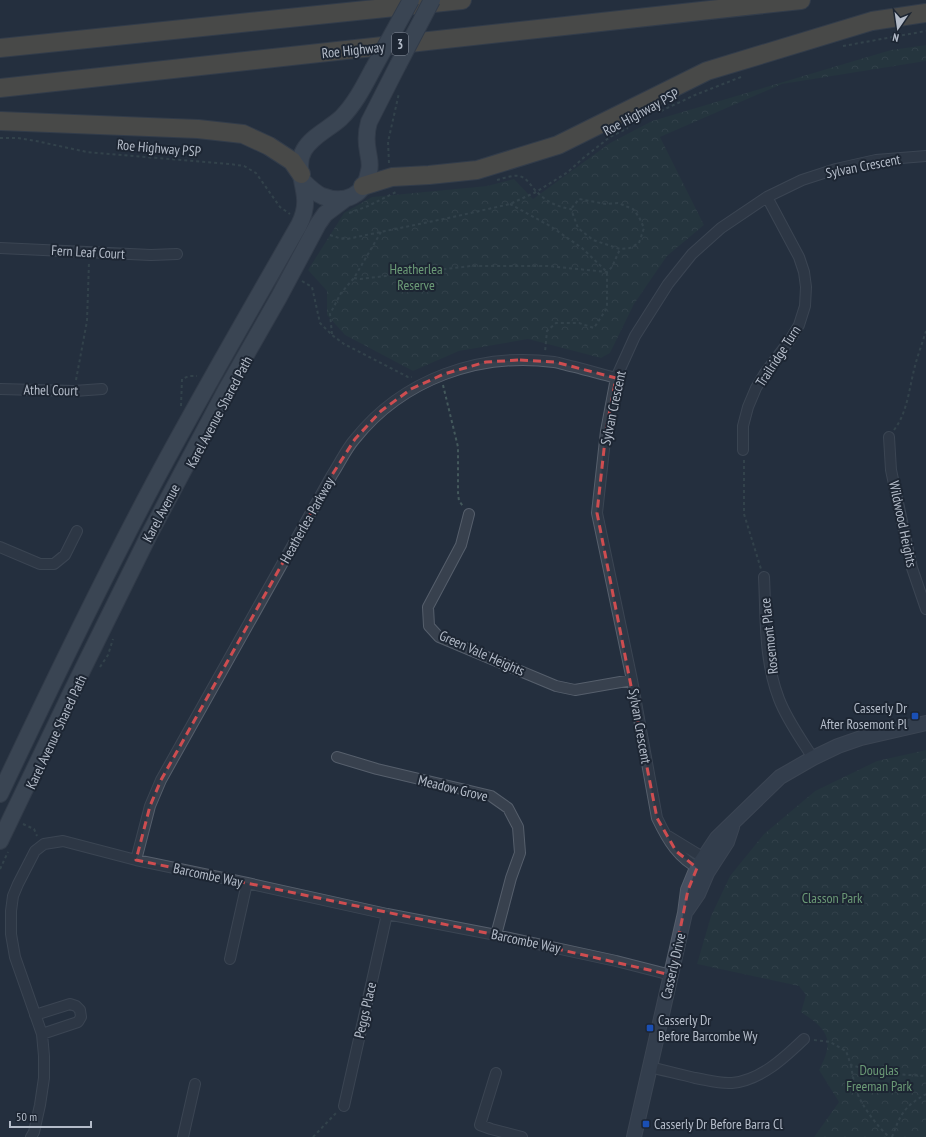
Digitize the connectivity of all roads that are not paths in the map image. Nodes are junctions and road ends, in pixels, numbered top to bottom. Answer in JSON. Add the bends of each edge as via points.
{"nodes":[{"id":1,"x":411,"y":0,"type":"edge"},
{"id":2,"x":432,"y":0,"type":"edge"},
{"id":3,"x":462,"y":0,"type":"edge"},
{"id":4,"x":800,"y":0,"type":"edge"},
{"id":5,"x":926,"y":13,"type":"edge"},
{"id":6,"x":0,"y":48,"type":"edge"},
{"id":7,"x":0,"y":88,"type":"edge"},
{"id":8,"x":0,"y":121,"type":"edge"},
{"id":9,"x":926,"y":156,"type":"edge"},
{"id":10,"x":302,"y":177,"type":"junction"},
{"id":11,"x":363,"y":186,"type":"junction"},
{"id":12,"x":767,"y":197,"type":"junction"},
{"id":13,"x":345,"y":199,"type":"junction"},
{"id":14,"x":0,"y":248,"type":"edge"},
{"id":15,"x":177,"y":254,"type":"dead end"},
{"id":16,"x":616,"y":378,"type":"junction"},
{"id":17,"x":0,"y":389,"type":"edge"},
{"id":18,"x":102,"y":389,"type":"dead end"},
{"id":19,"x":889,"y":437,"type":"road end"},
{"id":20,"x":744,"y":450,"type":"road end"},
{"id":21,"x":469,"y":514,"type":"road end"},
{"id":22,"x":77,"y":531,"type":"dead end"},
{"id":23,"x":0,"y":547,"type":"edge"},
{"id":24,"x":764,"y":577,"type":"road end"},
{"id":25,"x":926,"y":609,"type":"edge"},
{"id":26,"x":98,"y":639,"type":"junction"},
{"id":27,"x":632,"y":680,"type":"junction"},
{"id":28,"x":47,"y":696,"type":"junction"},
{"id":29,"x":926,"y":723,"type":"edge"},
{"id":30,"x":337,"y":757,"type":"dead end"},
{"id":31,"x":812,"y":758,"type":"junction"},
{"id":32,"x":0,"y":794,"type":"edge"},
{"id":33,"x":6,"y":834,"type":"edge"},
{"id":34,"x":136,"y":860,"type":"junction"},
{"id":35,"x":706,"y":866,"type":"junction"},
{"id":36,"x":247,"y":883,"type":"junction"},
{"id":37,"x":387,"y":914,"type":"junction"},
{"id":38,"x":496,"y":934,"type":"junction"},
{"id":39,"x":230,"y":959,"type":"dead end"},
{"id":40,"x":671,"y":975,"type":"junction"},
{"id":41,"x":35,"y":1015,"type":"junction"},
{"id":42,"x":42,"y":1034,"type":"junction"},
{"id":43,"x":804,"y":1039,"type":"road end"},
{"id":44,"x":650,"y":1067,"type":"junction"},
{"id":45,"x":496,"y":1073,"type":"dead end"},
{"id":46,"x":195,"y":1084,"type":"dead end"},
{"id":47,"x":344,"y":1106,"type":"road end"},
{"id":48,"x":33,"y":1135,"type":"edge"},
{"id":49,"x":183,"y":1137,"type":"edge"},
{"id":50,"x":522,"y":1137,"type":"edge"},
{"id":51,"x":634,"y":1137,"type":"edge"}],
"edges":[{"from":1,"to":10,"type":"main road","name":"Karel Avenue","bridge":true,"via":[[353,104],[304,150],[301,157]]},
{"from":2,"to":11,"type":"main road","bridge":true,"via":[[369,122],[366,143],[370,163]]},
{"from":3,"to":6,"type":"highway"},
{"from":4,"to":7,"type":"highway","name":"Roe Highway","number":"3"},
{"from":5,"to":11,"type":"highway","via":[[872,21],[707,71],[558,145],[477,170],[429,175],[394,184]]},
{"from":8,"to":10,"type":"highway","via":[[198,129],[243,134],[269,146],[292,161]]},
{"from":9,"to":12,"type":"street","name":"Sylvan Crescent","via":[[876,160],[836,168],[802,180]]},
{"from":10,"to":13,"type":"main road","via":[[312,190],[321,196]]},
{"from":10,"to":28,"type":"main road","name":"Karel Avenue","via":[[306,200],[304,216],[157,477]]},
{"from":11,"to":13,"type":"main road","name":"Karel Avenue","via":[[356,194]]},
{"from":12,"to":16,"type":"street","name":"Sylvan Crescent","via":[[721,228],[692,254],[668,284],[635,336]]},
{"from":12,"to":20,"type":"street","name":"Trailridge Turn","via":[[799,257],[804,272],[806,306],[799,325],[765,372],[753,395],[743,426]]},
{"from":13,"to":26,"type":"main road","name":"Karel Avenue","via":[[325,214],[318,224],[165,505]]},
{"from":14,"to":15,"type":"street","name":"Fern Leaf Court"},
{"from":16,"to":27,"type":"street","name":"Sylvan Crescent","via":[[606,431],[597,513]]},
{"from":16,"to":34,"type":"street","name":"Heatherlea Parkway","via":[[555,362],[486,362],[441,375],[411,389],[381,412],[355,439],[332,475],[162,780],[150,806]]},
{"from":17,"to":18,"type":"street","name":"Athel Court"},
{"from":19,"to":25,"type":"street","name":"Wildwood Heights","via":[[891,470],[912,568]]},
{"from":21,"to":27,"type":"street","name":"Green Vale Heights","via":[[461,545],[428,607],[429,626],[439,637],[556,686],[575,690]]},
{"from":22,"to":23,"type":"street","via":[[65,555],[54,564],[40,564]]},
{"from":24,"to":31,"type":"street","name":"Rosemont Place","via":[[768,654],[775,686],[787,715]]},
{"from":26,"to":28,"type":"main road","via":[[94,634],[86,634],[62,682]]},
{"from":26,"to":33,"type":"main road","name":"Karel Avenue"},
{"from":27,"to":35,"type":"street","name":"Sylvan Crescent","via":[[657,818],[676,851]]},
{"from":28,"to":32,"type":"main road","name":"Karel Avenue"},
{"from":29,"to":31,"type":"street","name":"Casserly Drive","via":[[861,738]]},
{"from":30,"to":38,"type":"street","name":"Meadow Grove","via":[[491,796],[508,808],[518,827],[520,853]]},
{"from":31,"to":35,"type":"street","name":"Casserly Drive","via":[[780,777],[734,821],[727,842]]},
{"from":34,"to":36,"type":"street","name":"Barcombe Way"},
{"from":34,"to":41,"type":"street","name":"Barcombe Way","via":[[63,841],[44,844],[35,851],[18,884],[11,911],[15,957]]},
{"from":35,"to":40,"type":"street","name":"Casserly Drive","via":[[698,894],[685,913]]},
{"from":36,"to":37,"type":"street","name":"Barcombe Way"},
{"from":36,"to":39,"type":"street"},
{"from":37,"to":38,"type":"street","name":"Barcombe Way"},
{"from":37,"to":47,"type":"street","name":"Peggs Place"},
{"from":38,"to":40,"type":"street","name":"Barcombe Way"},
{"from":40,"to":44,"type":"street","name":"Casserly Drive"},
{"from":41,"to":42,"type":"street"},
{"from":41,"to":42,"type":"street","via":[[70,1004],[80,1010],[81,1017],[78,1022]]},
{"from":42,"to":48,"type":"street","via":[[44,1078]]},
{"from":43,"to":44,"type":"street","via":[[770,1068],[745,1080],[731,1083]]},
{"from":44,"to":51,"type":"street","name":"Casserly Drive"},
{"from":45,"to":50,"type":"street","via":[[480,1125]]},
{"from":46,"to":49,"type":"street"}]}
